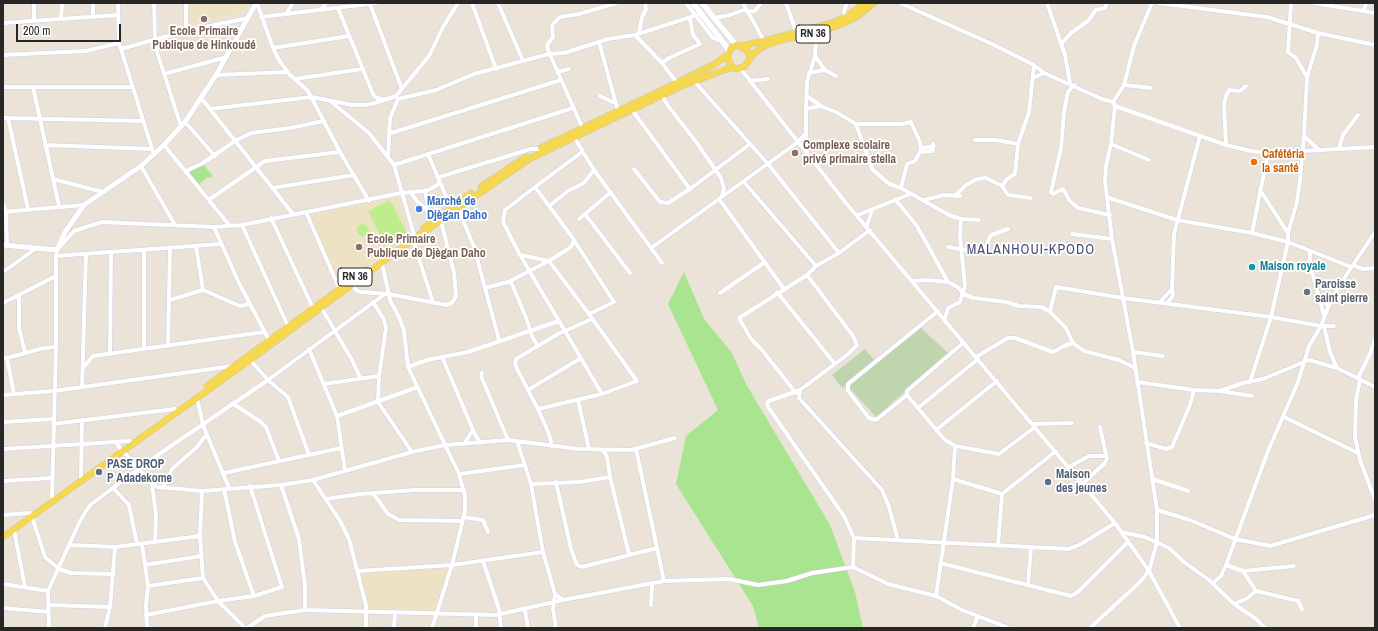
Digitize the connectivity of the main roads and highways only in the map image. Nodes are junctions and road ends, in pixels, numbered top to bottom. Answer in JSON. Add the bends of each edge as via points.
{"nodes":[{"id":1,"x":693,"y":3,"type":"edge"},
{"id":2,"x":702,"y":3,"type":"edge"},
{"id":3,"x":865,"y":3,"type":"edge"},
{"id":4,"x":874,"y":3,"type":"edge"},
{"id":5,"x":738,"y":45,"type":"junction"},
{"id":6,"x":728,"y":53,"type":"junction"},
{"id":7,"x":750,"y":57,"type":"junction"},
{"id":8,"x":732,"y":67,"type":"junction"},
{"id":9,"x":437,"y":221,"type":"junction"},
{"id":10,"x":414,"y":238,"type":"junction"},
{"id":11,"x":122,"y":449,"type":"junction"},
{"id":12,"x":31,"y":515,"type":"junction"},
{"id":13,"x":3,"y":533,"type":"edge"},
{"id":14,"x":3,"y":537,"type":"edge"}],
"edges":[{"from":1,"to":6,"type":"main road","via":[[723,42]]},
{"from":2,"to":5,"type":"main road"},
{"from":3,"to":5,"type":"main road","number":"RN 36","via":[[846,17],[832,23],[764,41]]},
{"from":4,"to":7,"type":"main road","number":"RN 36","via":[[849,21],[814,34],[766,45]]},
{"from":5,"to":6,"type":"main road","number":"RN 36"},
{"from":5,"to":7,"type":"main road","via":[[747,50]]},
{"from":6,"to":8,"type":"main road","via":[[727,61]]},
{"from":6,"to":9,"type":"main road","number":"RN 36","via":[[715,64],[677,84],[540,149],[503,171]]},
{"from":7,"to":8,"type":"main road","number":"RN 36","via":[[747,64],[740,68]]},
{"from":8,"to":9,"type":"main road","number":"RN 36","via":[[662,95],[533,157]]},
{"from":9,"to":10,"type":"main road","number":"RN 36"},
{"from":10,"to":11,"type":"main road","number":"RN 36","via":[[250,360]]},
{"from":10,"to":11,"type":"main road","number":"RN 36","via":[[339,288]]},
{"from":11,"to":12,"type":"main road","number":"RN 36"},
{"from":11,"to":12,"type":"main road","number":"RN 36","via":[[52,497]]},
{"from":12,"to":13,"type":"main road","number":"RN 36"},
{"from":12,"to":14,"type":"main road","number":"RN 36"}]}
